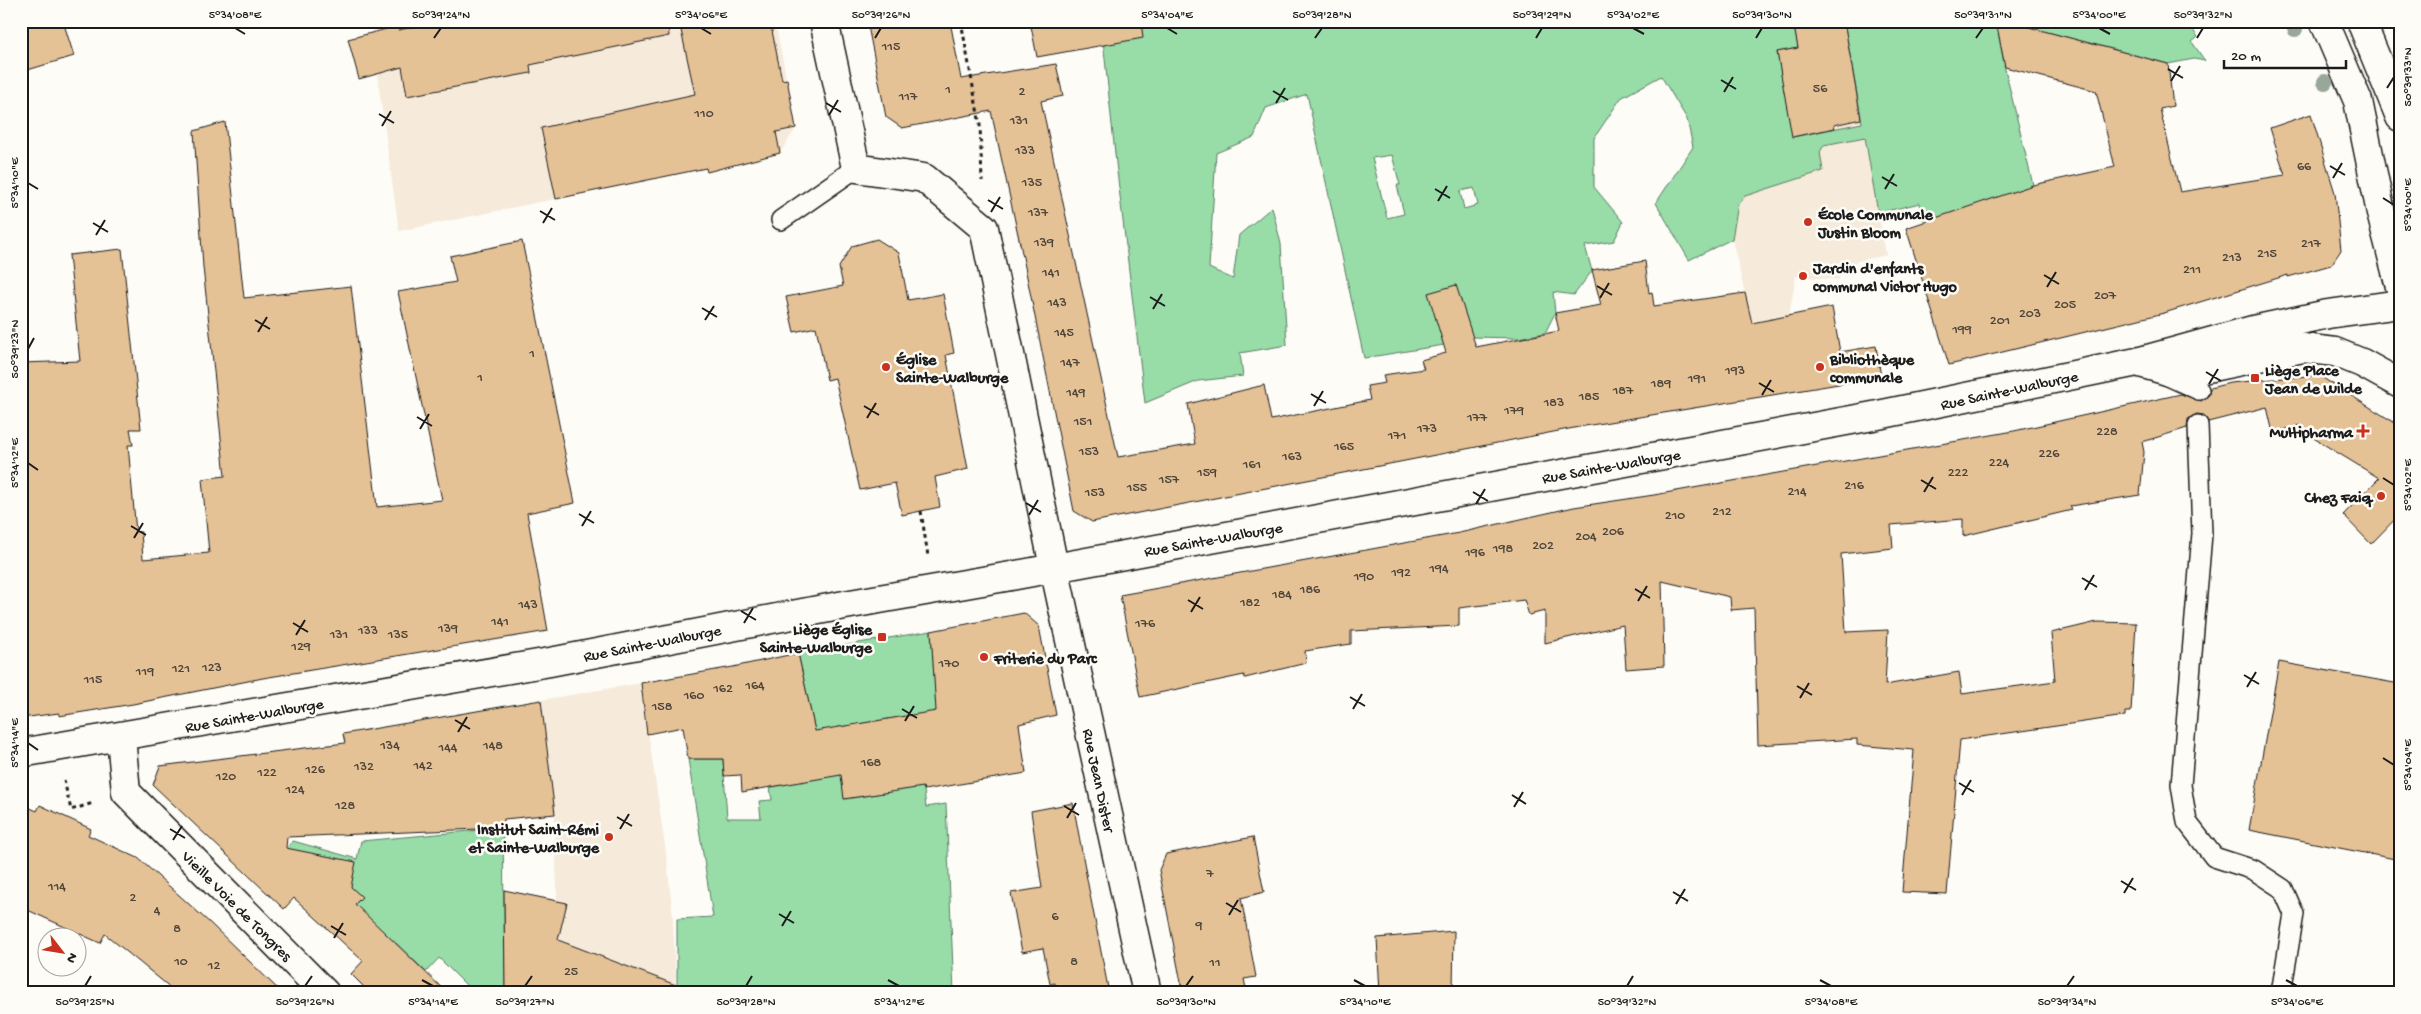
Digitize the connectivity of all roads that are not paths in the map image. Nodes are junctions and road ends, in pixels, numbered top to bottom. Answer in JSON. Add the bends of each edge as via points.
{"nodes":[{"id":1,"x":824,"y":21,"type":"edge"},
{"id":2,"x":2324,"y":21,"type":"edge"},
{"id":3,"x":2361,"y":21,"type":"edge"},
{"id":4,"x":2400,"y":117,"type":"edge"},
{"id":5,"x":856,"y":168,"type":"junction"},
{"id":6,"x":781,"y":220,"type":"dead end"},
{"id":7,"x":2400,"y":286,"type":"edge"},
{"id":8,"x":2400,"y":304,"type":"edge"},
{"id":9,"x":2137,"y":362,"type":"junction"},
{"id":10,"x":2400,"y":384,"type":"edge"},
{"id":11,"x":2199,"y":390,"type":"dead end"},
{"id":12,"x":2198,"y":425,"type":"dead end"},
{"id":13,"x":1054,"y":567,"type":"junction"},
{"id":14,"x":121,"y":737,"type":"junction"},
{"id":15,"x":21,"y":753,"type":"edge"},
{"id":16,"x":325,"y":993,"type":"edge"},
{"id":17,"x":1147,"y":993,"type":"edge"},
{"id":18,"x":2281,"y":993,"type":"edge"}],
"edges":[{"from":1,"to":5,"type":"street"},
{"from":2,"to":7,"type":"street","via":[[2358,101]]},
{"from":3,"to":4,"type":"street"},
{"from":5,"to":6,"type":"lane"},
{"from":5,"to":13,"type":"street","name":"Rue Jean Dister","via":[[924,178],[984,228]]},
{"from":8,"to":9,"type":"street","name":"Rue Sainte-Walburge","via":[[2351,310],[2253,330]]},
{"from":9,"to":10,"type":"street","via":[[2178,374],[2303,348],[2335,352],[2362,362]]},
{"from":9,"to":11,"type":"lane"},
{"from":9,"to":13,"type":"street","name":"Rue Sainte-Walburge","via":[[1873,416]]},
{"from":12,"to":18,"type":"lane","via":[[2202,534],[2181,785],[2187,822],[2214,857],[2254,870],[2283,889],[2294,914]]},
{"from":13,"to":14,"type":"street","name":"Rue Sainte-Walburge","via":[[550,662]]},
{"from":13,"to":17,"type":"street","name":"Rue Jean Dister"},
{"from":14,"to":15,"type":"street","name":"Rue Sainte-Walburge"},
{"from":14,"to":16,"type":"street","name":"Vieille Voie de Tongres","via":[[126,792]]}]}
